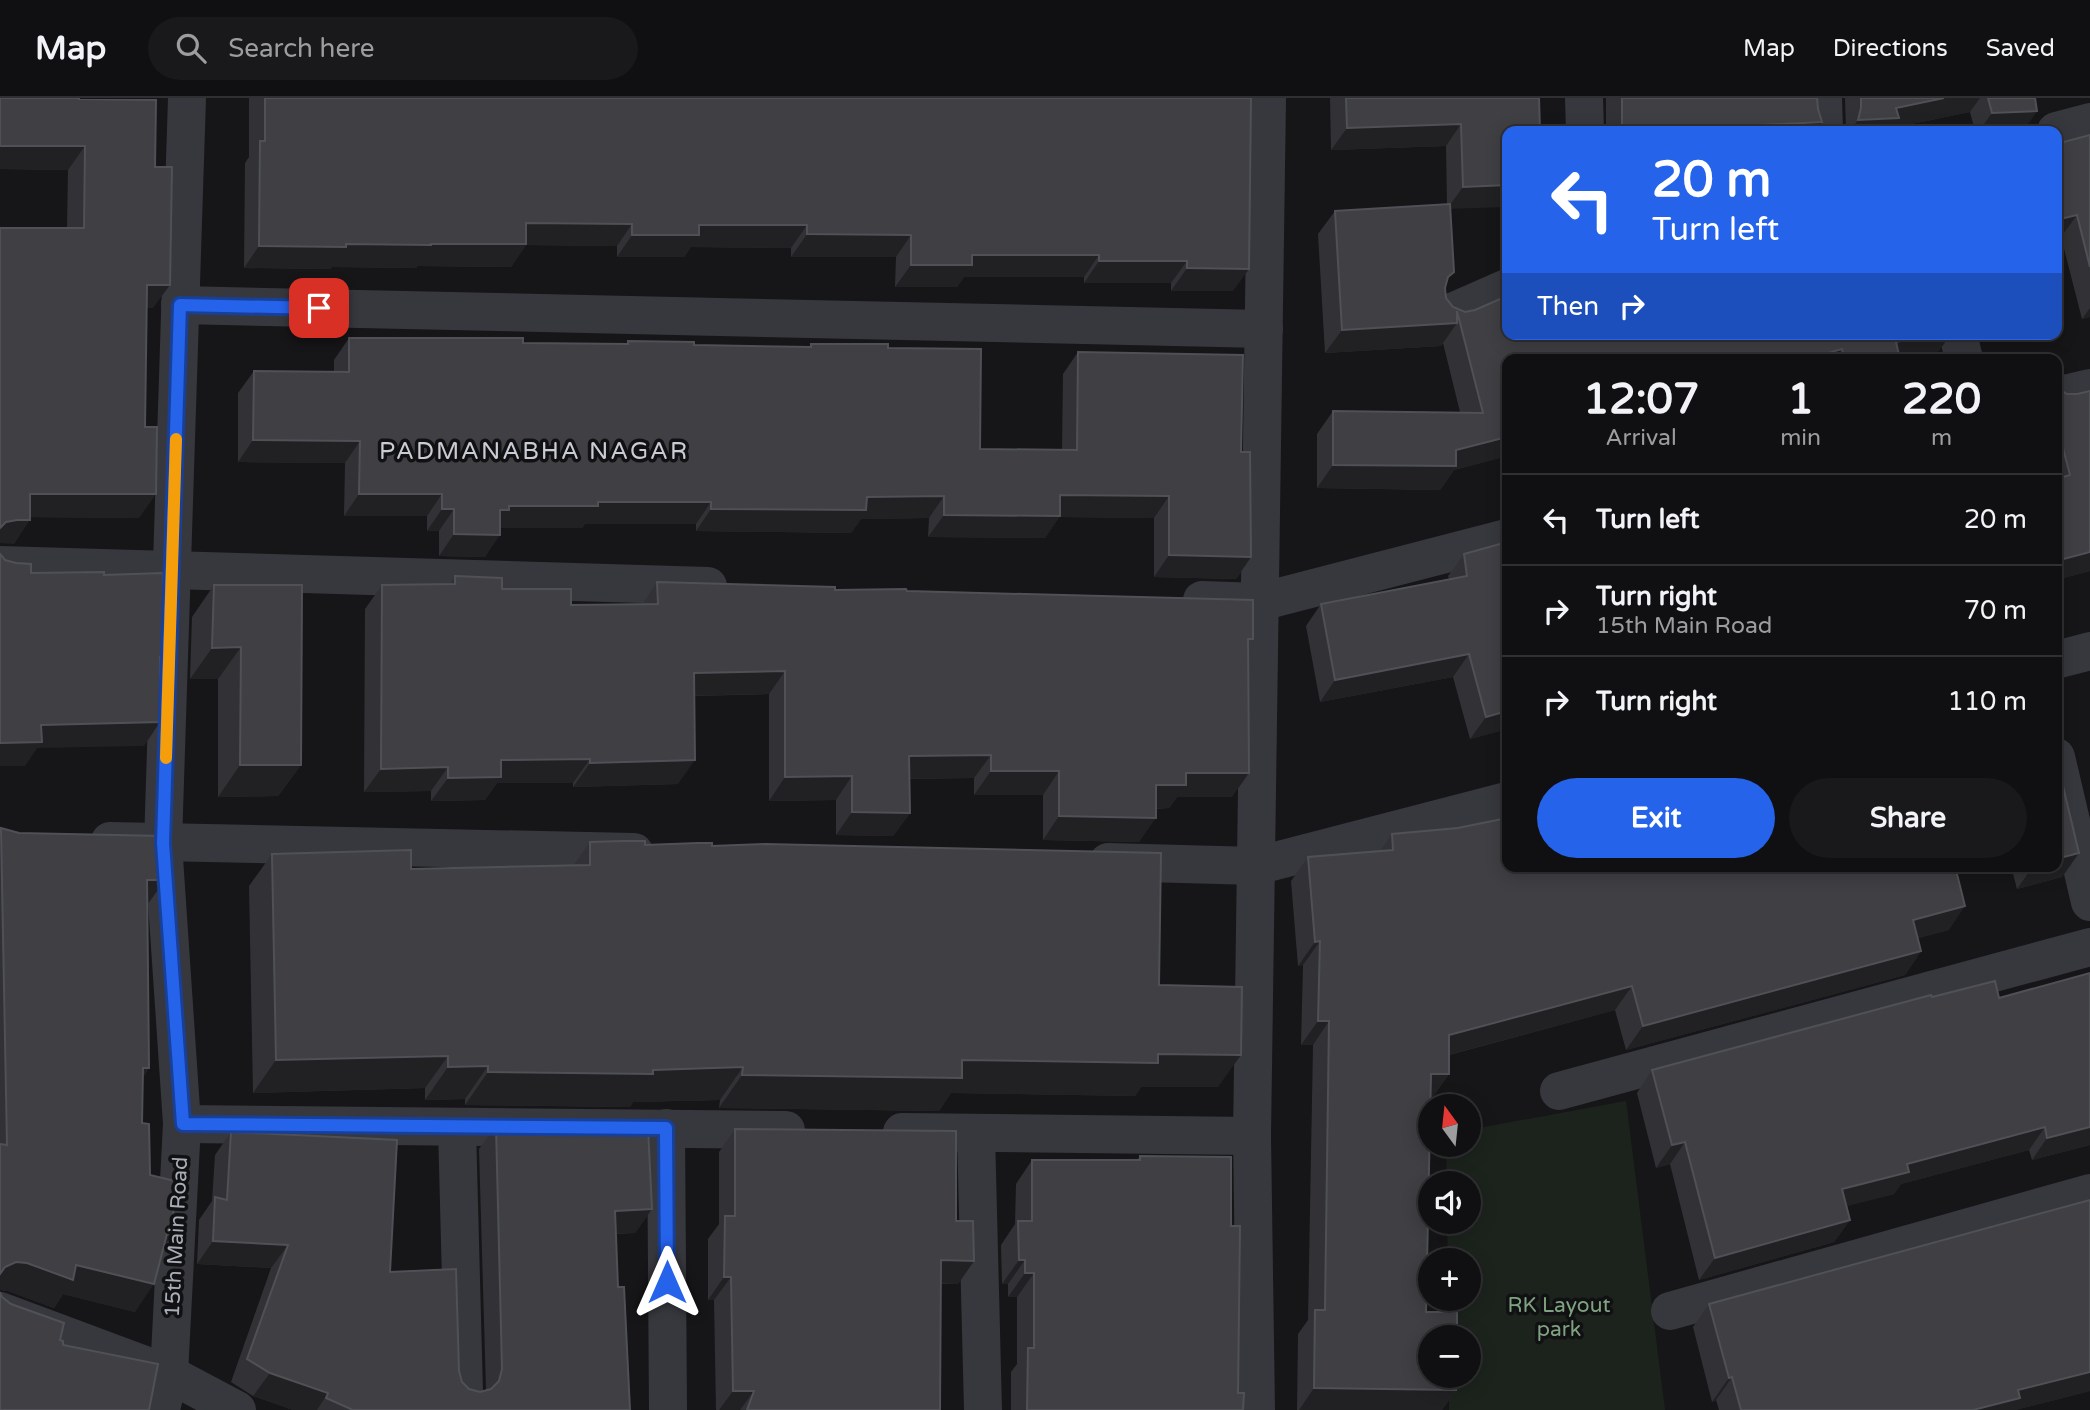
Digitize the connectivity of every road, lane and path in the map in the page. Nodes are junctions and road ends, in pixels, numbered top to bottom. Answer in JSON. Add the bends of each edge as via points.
{"nodes":[{"id":1,"x":187,"y":98,"type":"edge"},
{"id":2,"x":1267,"y":98,"type":"edge"},
{"id":3,"x":1584,"y":98,"type":"edge"},
{"id":4,"x":1823,"y":98,"type":"edge"},
{"id":5,"x":1585,"y":126,"type":"edge"},
{"id":6,"x":1825,"y":126,"type":"edge"},
{"id":7,"x":1502,"y":290,"type":"edge"},
{"id":8,"x":180,"y":305,"type":"junction"},
{"id":9,"x":1450,"y":313,"type":"edge"},
{"id":10,"x":1264,"y":329,"type":"junction"},
{"id":11,"x":2090,"y":388,"type":"edge"},
{"id":12,"x":2062,"y":395,"type":"edge"},
{"id":13,"x":1502,"y":539,"type":"edge"},
{"id":14,"x":0,"y":565,"type":"edge"},
{"id":15,"x":172,"y":571,"type":"junction"},
{"id":16,"x":744,"y":587,"type":"edge"},
{"id":17,"x":1162,"y":599,"type":"edge"},
{"id":18,"x":1260,"y":602,"type":"junction"},
{"id":19,"x":2090,"y":651,"type":"edge"},
{"id":20,"x":2062,"y":658,"type":"edge"},
{"id":21,"x":2062,"y":783,"type":"edge"},
{"id":22,"x":1502,"y":802,"type":"edge"},
{"id":23,"x":82,"y":841,"type":"edge"},
{"id":24,"x":163,"y":843,"type":"junction"},
{"id":25,"x":675,"y":853,"type":"edge"},
{"id":26,"x":1076,"y":862,"type":"edge"},
{"id":27,"x":1256,"y":866,"type":"junction"},
{"id":28,"x":2090,"y":902,"type":"edge"},
{"id":29,"x":2090,"y":947,"type":"edge"},
{"id":30,"x":1559,"y":1091,"type":"dead end"},
{"id":31,"x":183,"y":1124,"type":"junction"},
{"id":32,"x":457,"y":1128,"type":"junction"},
{"id":33,"x":666,"y":1128,"type":"junction"},
{"id":34,"x":814,"y":1130,"type":"edge"},
{"id":35,"x":868,"y":1131,"type":"edge"},
{"id":36,"x":976,"y":1133,"type":"junction"},
{"id":37,"x":1252,"y":1136,"type":"junction"},
{"id":38,"x":2090,"y":1193,"type":"edge"},
{"id":39,"x":0,"y":1311,"type":"edge"},
{"id":40,"x":1670,"y":1311,"type":"dead end"},
{"id":41,"x":169,"y":1374,"type":"junction"},
{"id":42,"x":464,"y":1393,"type":"edge"},
{"id":43,"x":161,"y":1410,"type":"edge"},
{"id":44,"x":237,"y":1410,"type":"edge"},
{"id":45,"x":668,"y":1410,"type":"edge"},
{"id":46,"x":982,"y":1410,"type":"edge"},
{"id":47,"x":1256,"y":1410,"type":"edge"}],
"edges":[{"from":1,"to":8,"type":"street","name":"15th Main Road"},
{"from":2,"to":10,"type":"street"},
{"from":3,"to":5,"type":"street"},
{"from":4,"to":6,"type":"street"},
{"from":7,"to":9,"type":"street"},
{"from":8,"to":10,"type":"street"},
{"from":8,"to":15,"type":"street","name":"15th Main Road"},
{"from":10,"to":18,"type":"street"},
{"from":11,"to":12,"type":"street"},
{"from":13,"to":18,"type":"street"},
{"from":14,"to":15,"type":"street"},
{"from":15,"to":16,"type":"street"},
{"from":15,"to":24,"type":"street","name":"15th Main Road"},
{"from":17,"to":18,"type":"street"},
{"from":18,"to":27,"type":"street"},
{"from":19,"to":20,"type":"street"},
{"from":21,"to":28,"type":"street"},
{"from":22,"to":27,"type":"street"},
{"from":23,"to":24,"type":"street"},
{"from":24,"to":25,"type":"street"},
{"from":24,"to":31,"type":"street","name":"15th Main Road"},
{"from":26,"to":27,"type":"street"},
{"from":27,"to":37,"type":"street"},
{"from":29,"to":30,"type":"street"},
{"from":31,"to":32,"type":"street"},
{"from":31,"to":41,"type":"street","name":"15th Main Road"},
{"from":32,"to":33,"type":"street"},
{"from":32,"to":42,"type":"street"},
{"from":33,"to":34,"type":"street"},
{"from":33,"to":45,"type":"street"},
{"from":35,"to":36,"type":"street"},
{"from":36,"to":37,"type":"street"},
{"from":36,"to":46,"type":"street"},
{"from":37,"to":47,"type":"street"},
{"from":38,"to":40,"type":"street"},
{"from":39,"to":41,"type":"street"},
{"from":41,"to":43,"type":"street","name":"15th Main Road"},
{"from":41,"to":44,"type":"street"}]}
